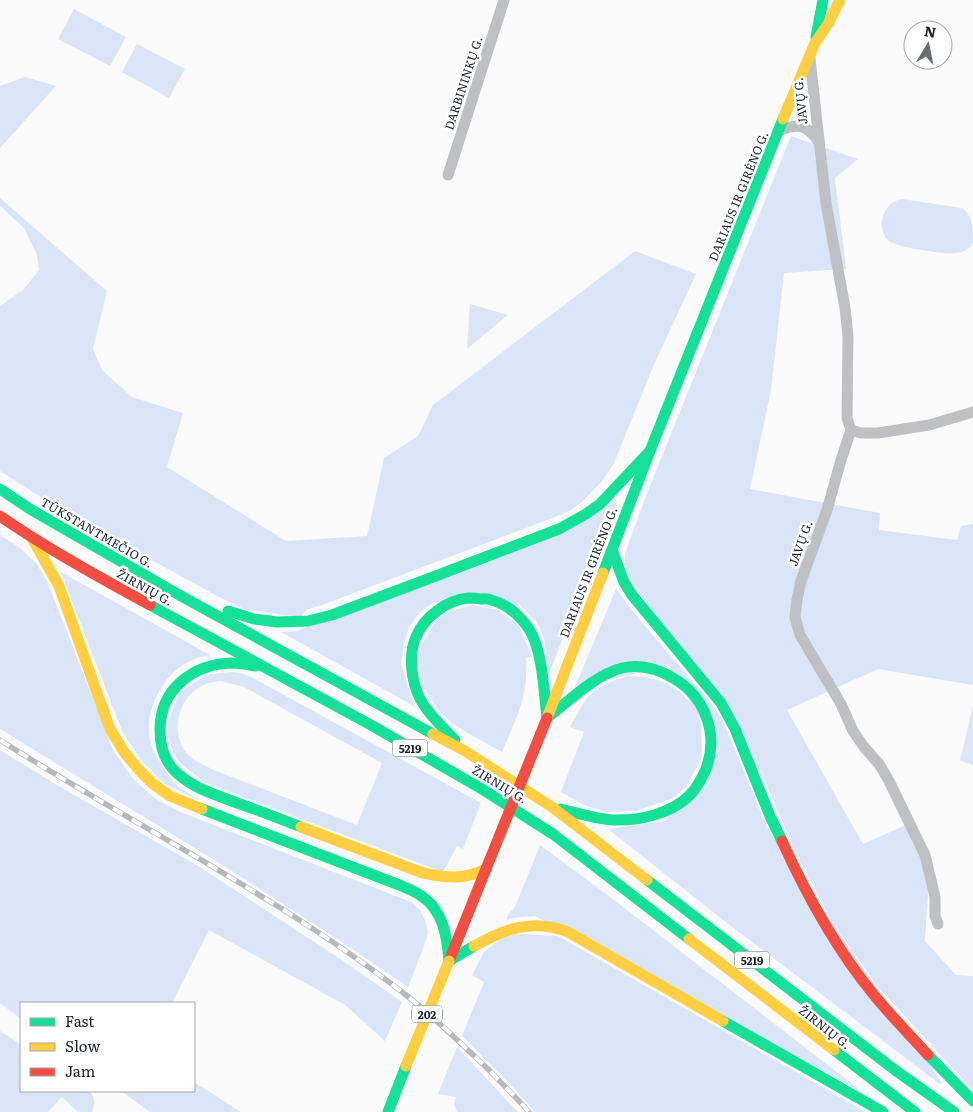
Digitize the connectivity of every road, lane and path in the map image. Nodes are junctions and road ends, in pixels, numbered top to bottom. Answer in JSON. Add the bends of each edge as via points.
{"nodes":[{"id":1,"x":504,"y":0,"type":"edge"},
{"id":2,"x":823,"y":0,"type":"edge"},
{"id":3,"x":840,"y":0,"type":"edge"},
{"id":4,"x":815,"y":43,"type":"junction"},
{"id":5,"x":810,"y":56,"type":"junction"},
{"id":6,"x":778,"y":131,"type":"junction"},
{"id":7,"x":818,"y":142,"type":"junction"},
{"id":8,"x":448,"y":175,"type":"dead end"},
{"id":9,"x":973,"y":412,"type":"edge"},
{"id":10,"x":851,"y":430,"type":"junction"},
{"id":11,"x":650,"y":451,"type":"junction"},
{"id":12,"x":0,"y":489,"type":"edge"},
{"id":13,"x":0,"y":516,"type":"edge"},
{"id":14,"x":32,"y":538,"type":"junction"},
{"id":15,"x":612,"y":550,"type":"junction"},
{"id":16,"x":181,"y":596,"type":"junction"},
{"id":17,"x":265,"y":668,"type":"junction"},
{"id":18,"x":547,"y":718,"type":"junction"},
{"id":19,"x":465,"y":751,"type":"junction"},
{"id":20,"x":552,"y":807,"type":"junction"},
{"id":21,"x":486,"y":869,"type":"junction"},
{"id":22,"x":938,"y":924,"type":"dead end"},
{"id":23,"x":449,"y":961,"type":"junction"},
{"id":24,"x":973,"y":1101,"type":"edge"},
{"id":25,"x":388,"y":1112,"type":"edge"},
{"id":26,"x":883,"y":1112,"type":"edge"},
{"id":27,"x":915,"y":1112,"type":"edge"},
{"id":28,"x":954,"y":1112,"type":"edge"}],
"edges":[{"from":1,"to":8,"type":"street","name":"DARBININKŲ G."},
{"from":2,"to":4,"type":"main road","name":"DARIAUS IR GIRĖNO G."},
{"from":3,"to":4,"type":"main road","name":"DARIAUS IR GIRĖNO G."},
{"from":4,"to":5,"type":"main road","name":"DARIAUS IR GIRĖNO G."},
{"from":5,"to":6,"type":"main road","name":"DARIAUS IR GIRĖNO G."},
{"from":5,"to":7,"type":"street","name":"JAVŲ G."},
{"from":6,"to":7,"type":"street","name":"JAVŲ G.","via":[[803,127]]},
{"from":6,"to":11,"type":"main road","name":"DARIAUS IR GIRĖNO G."},
{"from":7,"to":10,"type":"street","name":"JAVŲ G.","via":[[845,308],[847,418]]},
{"from":9,"to":10,"type":"street","via":[[929,425],[878,433]]},
{"from":10,"to":22,"type":"street","name":"JAVŲ G.","via":[[801,581],[795,617],[800,635],[841,704],[853,731],[889,781],[925,855]]},
{"from":11,"to":15,"type":"main road","name":"DARIAUS IR GIRĖNO G."},
{"from":11,"to":16,"type":"main road","via":[[600,504],[559,529],[332,615],[308,621],[277,622],[254,619]]},
{"from":12,"to":16,"type":"main road","name":"TŪKSTANTMEČIO G.","number":"5219"},
{"from":13,"to":14,"type":"main road","number":"5219"},
{"from":14,"to":17,"type":"main road","name":"ŽIRNIŲ G.","number":"5219"},
{"from":14,"to":23,"type":"main road","via":[[59,586],[110,729],[139,770],[170,796],[190,805],[402,886],[423,897],[433,906],[442,922]]},
{"from":15,"to":18,"type":"main road","name":"DARIAUS IR GIRĖNO G."},
{"from":15,"to":24,"type":"main road","via":[[632,595],[708,686],[735,729],[795,870],[846,957],[913,1040]]},
{"from":16,"to":19,"type":"main road","name":"ŽIRNIŲ G.","number":"5219"},
{"from":17,"to":21,"type":"main road","via":[[234,663],[215,664],[200,668],[175,685],[165,700],[160,734],[169,764],[181,777],[204,790],[423,873],[446,878],[468,877]]},
{"from":17,"to":27,"type":"main road","name":"ŽIRNIŲ G.","number":"5219","via":[[482,789],[553,834]]},
{"from":18,"to":19,"type":"main road","via":[[539,653],[523,620],[516,612],[486,598],[451,602],[424,622],[416,636],[410,668],[416,691]]},
{"from":18,"to":20,"type":"main road","via":[[602,676],[622,668],[644,667],[660,671],[687,686],[698,698],[710,726],[712,741],[711,756],[699,784],[676,806],[639,819],[619,820],[595,818]]},
{"from":18,"to":21,"type":"main road","name":"DARIAUS IR GIRĖNO G.","bridge":true},
{"from":19,"to":20,"type":"main road","name":"ŽIRNIŲ G.","number":"5219"},
{"from":20,"to":28,"type":"main road","name":"ŽIRNIŲ G.","number":"5219"},
{"from":21,"to":23,"type":"main road","name":"DARIAUS IR GIRĖNO G."},
{"from":23,"to":25,"type":"main road","name":"DARIAUS IR GIRĖNO G.","number":"202","bridge":true},
{"from":23,"to":26,"type":"main road","via":[[499,933],[518,927],[535,925],[568,932]]}]}
